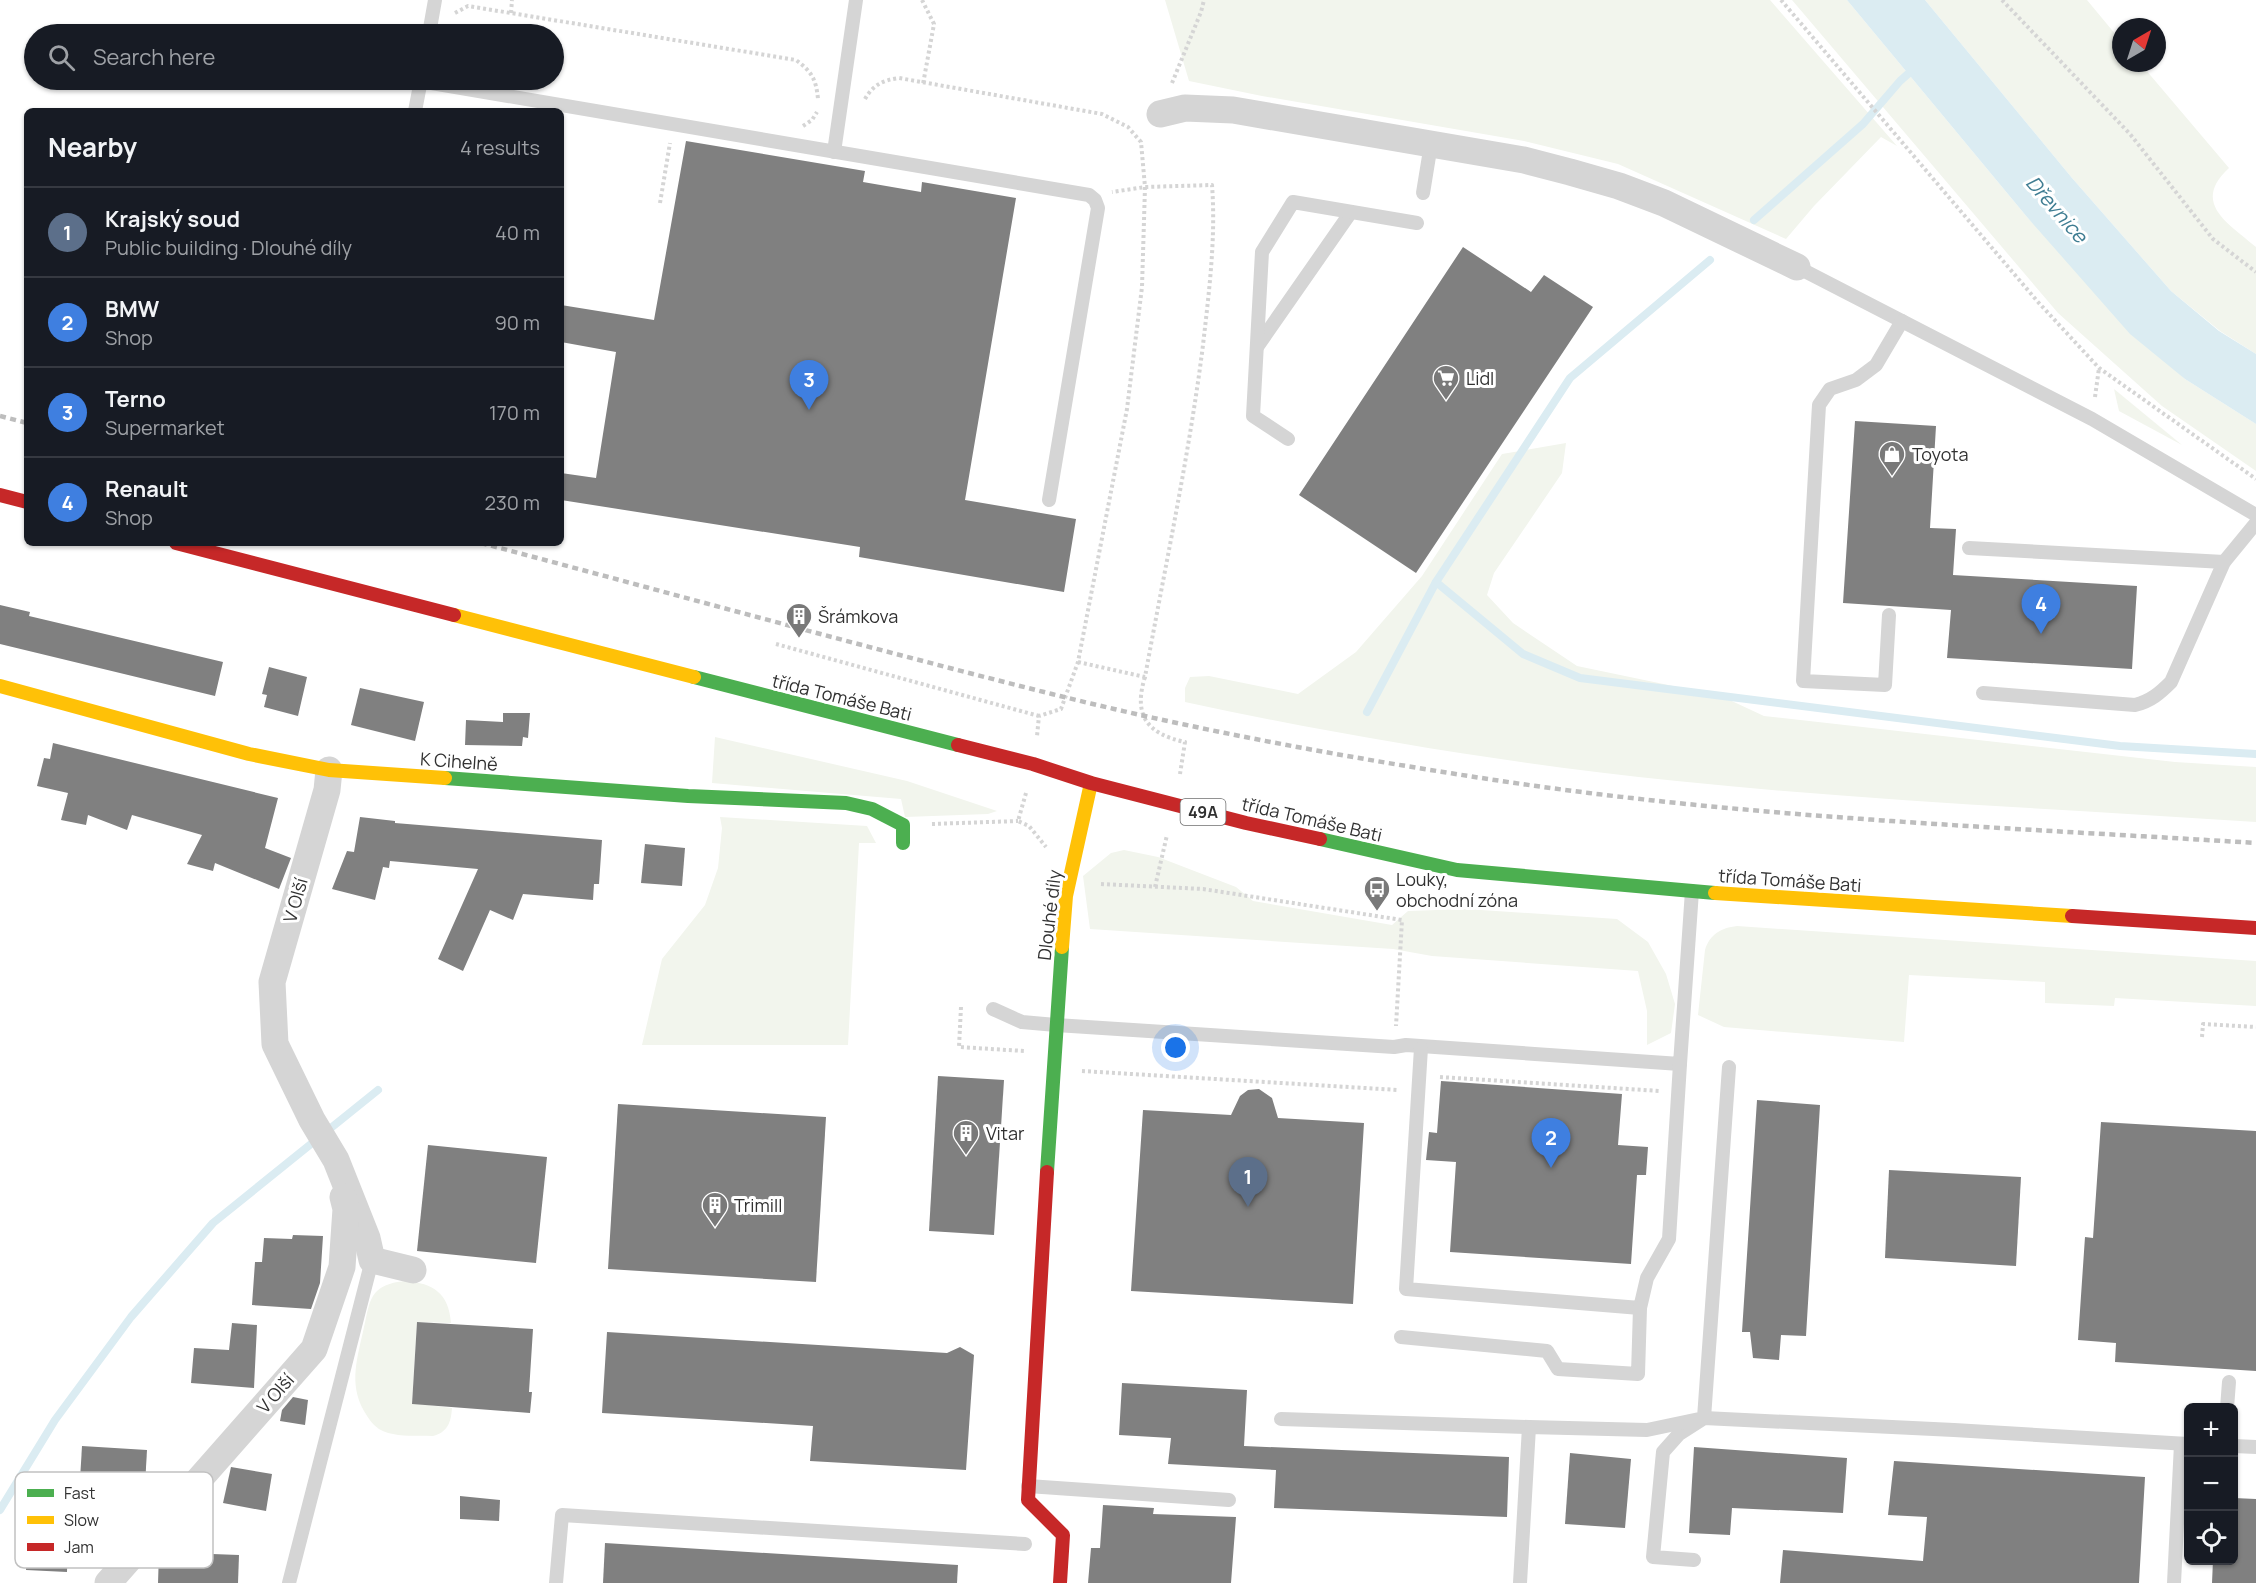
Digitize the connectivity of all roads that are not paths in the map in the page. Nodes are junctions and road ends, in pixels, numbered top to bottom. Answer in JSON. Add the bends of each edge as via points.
{"nodes":[{"id":1,"x":435,"y":0,"type":"edge"},
{"id":2,"x":856,"y":0,"type":"edge"},
{"id":3,"x":431,"y":24,"type":"edge"},
{"id":4,"x":418,"y":90,"type":"edge"},
{"id":5,"x":478,"y":90,"type":"edge"},
{"id":6,"x":415,"y":108,"type":"edge"},
{"id":7,"x":1160,"y":114,"type":"road end"},
{"id":8,"x":1431,"y":144,"type":"junction"},
{"id":9,"x":834,"y":152,"type":"junction"},
{"id":10,"x":1423,"y":194,"type":"dead end"},
{"id":11,"x":1351,"y":212,"type":"junction"},
{"id":12,"x":1417,"y":223,"type":"dead end"},
{"id":13,"x":1797,"y":267,"type":"joint"},
{"id":14,"x":1902,"y":321,"type":"junction"},
{"id":15,"x":1257,"y":348,"type":"junction"},
{"id":16,"x":1288,"y":439,"type":"dead end"},
{"id":17,"x":0,"y":495,"type":"edge"},
{"id":18,"x":1049,"y":500,"type":"dead end"},
{"id":19,"x":24,"y":501,"type":"edge"},
{"id":20,"x":2256,"y":515,"type":"edge"},
{"id":21,"x":2256,"y":523,"type":"edge"},
{"id":22,"x":188,"y":546,"type":"edge"},
{"id":23,"x":1969,"y":548,"type":"dead end"},
{"id":24,"x":2224,"y":562,"type":"junction"},
{"id":25,"x":1889,"y":615,"type":"dead end"},
{"id":26,"x":0,"y":686,"type":"edge"},
{"id":27,"x":1983,"y":693,"type":"dead end"},
{"id":28,"x":328,"y":770,"type":"junction"},
{"id":29,"x":1091,"y":783,"type":"junction"},
{"id":30,"x":903,"y":843,"type":"dead end"},
{"id":31,"x":1692,"y":891,"type":"junction"},
{"id":32,"x":2256,"y":927,"type":"edge"},
{"id":33,"x":993,"y":1010,"type":"dead end"},
{"id":34,"x":1056,"y":1025,"type":"junction"},
{"id":35,"x":1421,"y":1048,"type":"junction"},
{"id":36,"x":1680,"y":1064,"type":"junction"},
{"id":37,"x":1729,"y":1067,"type":"dead end"},
{"id":38,"x":336,"y":1161,"type":"junction"},
{"id":39,"x":372,"y":1260,"type":"junction"},
{"id":40,"x":413,"y":1270,"type":"dead end"},
{"id":41,"x":1640,"y":1308,"type":"junction"},
{"id":42,"x":1401,"y":1337,"type":"dead end"},
{"id":43,"x":2229,"y":1382,"type":"dead end"},
{"id":44,"x":2228,"y":1403,"type":"edge"},
{"id":45,"x":1281,"y":1419,"type":"dead end"},
{"id":46,"x":1704,"y":1419,"type":"junction"},
{"id":47,"x":1529,"y":1427,"type":"junction"},
{"id":48,"x":2184,"y":1444,"type":"edge"},
{"id":49,"x":2238,"y":1446,"type":"edge"},
{"id":50,"x":2256,"y":1447,"type":"edge"},
{"id":51,"x":2184,"y":1457,"type":"edge"},
{"id":52,"x":206,"y":1472,"type":"edge"},
{"id":53,"x":1028,"y":1493,"type":"junction"},
{"id":54,"x":1229,"y":1500,"type":"dead end"},
{"id":55,"x":1025,"y":1544,"type":"dead end"},
{"id":56,"x":1694,"y":1560,"type":"dead end"},
{"id":57,"x":121,"y":1568,"type":"edge"},
{"id":58,"x":108,"y":1583,"type":"edge"},
{"id":59,"x":289,"y":1583,"type":"edge"},
{"id":60,"x":556,"y":1583,"type":"edge"},
{"id":61,"x":1060,"y":1583,"type":"edge"},
{"id":62,"x":1520,"y":1583,"type":"edge"},
{"id":63,"x":2174,"y":1583,"type":"edge"}],
"edges":[{"from":1,"to":3,"type":"lane"},
{"from":2,"to":9,"type":"lane"},
{"from":4,"to":6,"type":"lane"},
{"from":5,"to":9,"type":"lane"},
{"from":7,"to":8,"type":"street","via":[[1185,108],[1233,110]]},
{"from":8,"to":10,"type":"lane"},
{"from":8,"to":13,"type":"street","via":[[1524,160],[1619,186],[1664,203]]},
{"from":9,"to":18,"type":"lane","via":[[1031,184],[1089,195],[1095,200],[1098,208]]},
{"from":11,"to":12,"type":"lane"},
{"from":11,"to":15,"type":"lane"},
{"from":11,"to":15,"type":"lane","via":[[1293,202],[1262,252]]},
{"from":13,"to":14,"type":"lane"},
{"from":14,"to":20,"type":"lane","via":[[2092,418]]},
{"from":14,"to":25,"type":"lane","via":[[1876,365],[1856,380],[1830,389],[1819,405],[1803,681],[1885,685]]},
{"from":15,"to":16,"type":"lane","via":[[1253,416]]},
{"from":17,"to":19,"type":"main road"},
{"from":21,"to":24,"type":"lane"},
{"from":22,"to":29,"type":"main road","name":"třída Tomáše Bati","number":"49A","via":[[1033,764]]},
{"from":23,"to":24,"type":"lane"},
{"from":24,"to":27,"type":"lane","via":[[2171,682],[2147,702],[2135,705]]},
{"from":26,"to":28,"type":"main road","name":"K Cihelně","via":[[249,754]]},
{"from":28,"to":30,"type":"main road","name":"K Cihelně","via":[[688,796],[846,803],[872,809],[903,825]]},
{"from":28,"to":38,"type":"street","name":"V Olší","via":[[327,790],[272,982],[275,1044]]},
{"from":29,"to":31,"type":"main road","name":"třída Tomáše Bati","number":"49A","via":[[1456,870]]},
{"from":29,"to":34,"type":"main road","name":"Dlouhé díly","via":[[1066,896]]},
{"from":31,"to":32,"type":"main road","name":"třída Tomáše Bati","number":"49A"},
{"from":31,"to":36,"type":"lane"},
{"from":33,"to":34,"type":"lane","via":[[1022,1022]]},
{"from":34,"to":35,"type":"lane"},
{"from":34,"to":53,"type":"main road","name":"Dlouhé díly"},
{"from":35,"to":36,"type":"lane"},
{"from":35,"to":41,"type":"lane","via":[[1406,1289]]},
{"from":36,"to":41,"type":"lane","via":[[1669,1239],[1647,1278]]},
{"from":37,"to":46,"type":"lane"},
{"from":38,"to":39,"type":"street","name":"V Olší"},
{"from":38,"to":52,"type":"street","name":"V Olší","via":[[346,1209],[342,1267],[314,1349]]},
{"from":39,"to":40,"type":"street"},
{"from":39,"to":59,"type":"lane"},
{"from":41,"to":42,"type":"lane","via":[[1638,1374],[1558,1369],[1546,1351]]},
{"from":43,"to":44,"type":"lane"},
{"from":45,"to":47,"type":"lane"},
{"from":46,"to":47,"type":"lane","via":[[1647,1430]]},
{"from":46,"to":48,"type":"lane"},
{"from":46,"to":56,"type":"lane","via":[[1679,1434],[1662,1452],[1653,1557]]},
{"from":47,"to":62,"type":"lane"},
{"from":49,"to":50,"type":"lane"},
{"from":51,"to":63,"type":"lane"},
{"from":53,"to":54,"type":"lane"},
{"from":53,"to":61,"type":"main road","via":[[1063,1535]]},
{"from":55,"to":60,"type":"lane","via":[[562,1515]]},
{"from":57,"to":58,"type":"street","name":"V Olší"}]}
